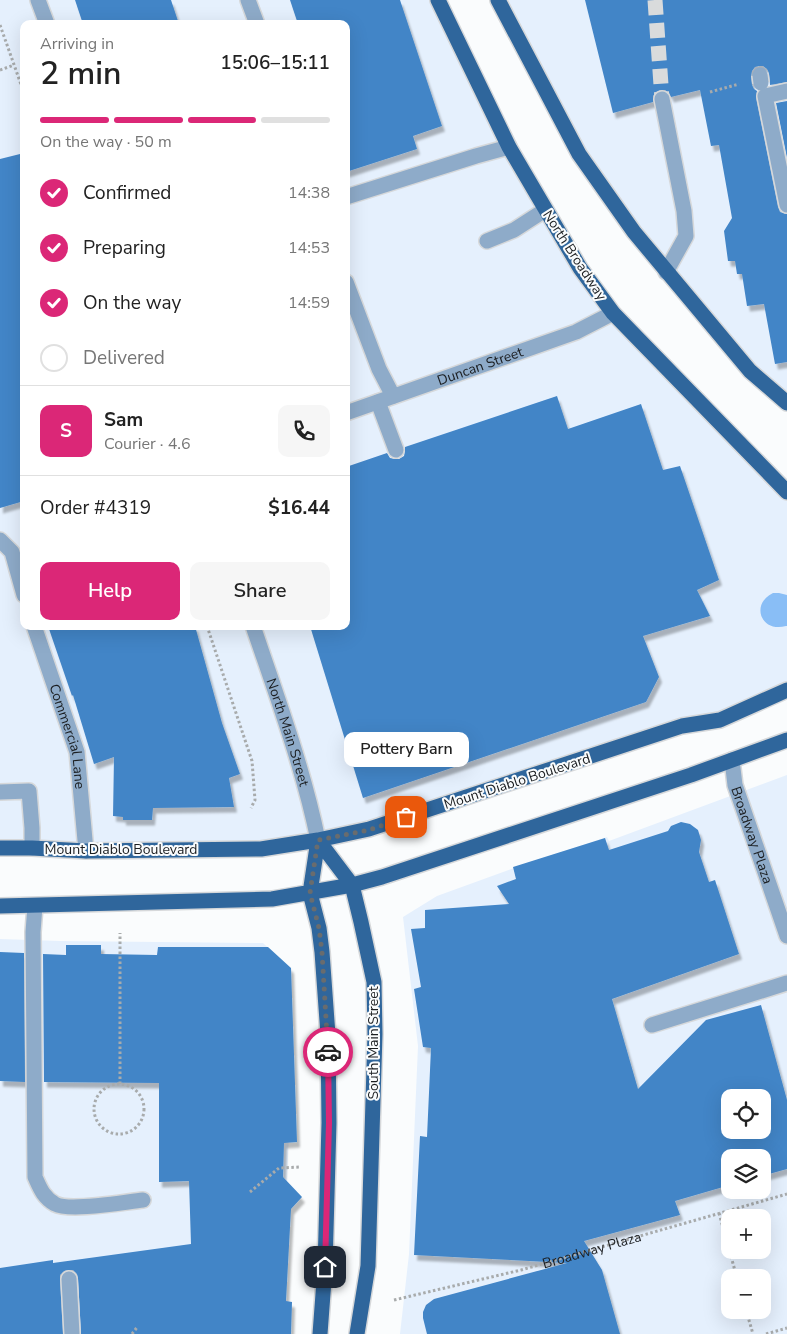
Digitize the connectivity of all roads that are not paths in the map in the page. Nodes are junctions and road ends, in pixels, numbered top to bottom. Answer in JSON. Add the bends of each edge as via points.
{"nodes":[{"id":1,"x":38,"y":0,"type":"edge"},
{"id":2,"x":248,"y":0,"type":"edge"},
{"id":3,"x":438,"y":0,"type":"edge"},
{"id":4,"x":498,"y":0,"type":"edge"},
{"id":5,"x":46,"y":20,"type":"edge"},
{"id":6,"x":256,"y":20,"type":"edge"},
{"id":7,"x":787,"y":91,"type":"edge"},
{"id":8,"x":662,"y":99,"type":"tunnel mouth"},
{"id":9,"x":509,"y":147,"type":"junction"},
{"id":10,"x":350,"y":196,"type":"edge"},
{"id":11,"x":787,"y":205,"type":"edge"},
{"id":12,"x":545,"y":210,"type":"junction"},
{"id":13,"x":486,"y":241,"type":"dead end"},
{"id":14,"x":666,"y":272,"type":"junction"},
{"id":15,"x":350,"y":293,"type":"edge"},
{"id":16,"x":613,"y":313,"type":"junction"},
{"id":17,"x":393,"y":396,"type":"junction"},
{"id":18,"x":378,"y":402,"type":"junction"},
{"id":19,"x":787,"y":403,"type":"edge"},
{"id":20,"x":350,"y":412,"type":"edge"},
{"id":21,"x":396,"y":450,"type":"dead end"},
{"id":22,"x":787,"y":492,"type":"edge"},
{"id":23,"x":0,"y":540,"type":"edge"},
{"id":24,"x":20,"y":581,"type":"edge"},
{"id":25,"x":35,"y":630,"type":"edge"},
{"id":26,"x":255,"y":630,"type":"edge"},
{"id":27,"x":787,"y":690,"type":"edge"},
{"id":28,"x":787,"y":740,"type":"edge"},
{"id":29,"x":732,"y":760,"type":"junction"},
{"id":30,"x":0,"y":792,"type":"edge"},
{"id":31,"x":318,"y":840,"type":"junction"},
{"id":32,"x":0,"y":848,"type":"edge"},
{"id":33,"x":32,"y":848,"type":"junction"},
{"id":34,"x":86,"y":851,"type":"junction"},
{"id":35,"x":352,"y":885,"type":"junction"},
{"id":36,"x":310,"y":893,"type":"junction"},
{"id":37,"x":0,"y":906,"type":"edge"},
{"id":38,"x":35,"y":906,"type":"junction"},
{"id":39,"x":787,"y":936,"type":"edge"},
{"id":40,"x":787,"y":982,"type":"edge"},
{"id":41,"x":652,"y":1025,"type":"dead end"},
{"id":42,"x":143,"y":1200,"type":"dead end"},
{"id":43,"x":69,"y":1279,"type":"dead end"},
{"id":44,"x":72,"y":1334,"type":"edge"},
{"id":45,"x":320,"y":1334,"type":"edge"},
{"id":46,"x":357,"y":1334,"type":"edge"}],
"edges":[{"from":1,"to":5,"type":"street"},
{"from":2,"to":6,"type":"street"},
{"from":3,"to":9,"type":"main road","name":"North Broadway"},
{"from":4,"to":14,"type":"main road","via":[[579,154]]},
{"from":7,"to":11,"type":"street","via":[[762,85]]},
{"from":8,"to":14,"type":"street","via":[[686,236]]},
{"from":9,"to":10,"type":"street"},
{"from":9,"to":12,"type":"main road","name":"North Broadway"},
{"from":12,"to":13,"type":"street","via":[[514,230]]},
{"from":12,"to":16,"type":"main road","name":"North Broadway","via":[[580,268]]},
{"from":14,"to":19,"type":"main road","via":[[750,371]]},
{"from":15,"to":17,"type":"street","via":[[379,369]]},
{"from":16,"to":17,"type":"street","name":"Duncan Street","via":[[576,332]]},
{"from":16,"to":22,"type":"main road","name":"North Broadway"},
{"from":17,"to":18,"type":"street","name":"Duncan Street"},
{"from":18,"to":20,"type":"street","name":"Duncan Street"},
{"from":18,"to":21,"type":"street"},
{"from":23,"to":24,"type":"street","via":[[12,552]]},
{"from":25,"to":34,"type":"street","name":"Commercial Lane","via":[[77,752]]},
{"from":26,"to":31,"type":"street","name":"North Main Street","via":[[298,759]]},
{"from":27,"to":31,"type":"main road","name":"Mount Diablo Boulevard","via":[[720,720],[682,726],[369,830]]},
{"from":28,"to":29,"type":"main road"},
{"from":29,"to":35,"type":"main road"},
{"from":29,"to":39,"type":"street","name":"Broadway Plaza","via":[[735,785]]},
{"from":30,"to":33,"type":"street","via":[[29,791]]},
{"from":31,"to":34,"type":"main road","name":"Mount Diablo Boulevard","via":[[261,849]]},
{"from":31,"to":35,"type":"main road","name":"South Main Street"},
{"from":31,"to":36,"type":"main road"},
{"from":32,"to":33,"type":"main road","name":"Mount Diablo Boulevard"},
{"from":33,"to":34,"type":"main road","name":"Mount Diablo Boulevard"},
{"from":35,"to":36,"type":"main road"},
{"from":35,"to":46,"type":"main road","name":"South Main Street","via":[[374,982],[376,1034],[368,1266]]},
{"from":36,"to":38,"type":"main road","via":[[272,899]]},
{"from":36,"to":45,"type":"main road","via":[[319,928],[328,1035],[329,1142]]},
{"from":37,"to":38,"type":"main road"},
{"from":38,"to":42,"type":"street","via":[[35,1176],[41,1192],[56,1204],[74,1208]]},
{"from":40,"to":41,"type":"street"},
{"from":43,"to":44,"type":"street"}]}
